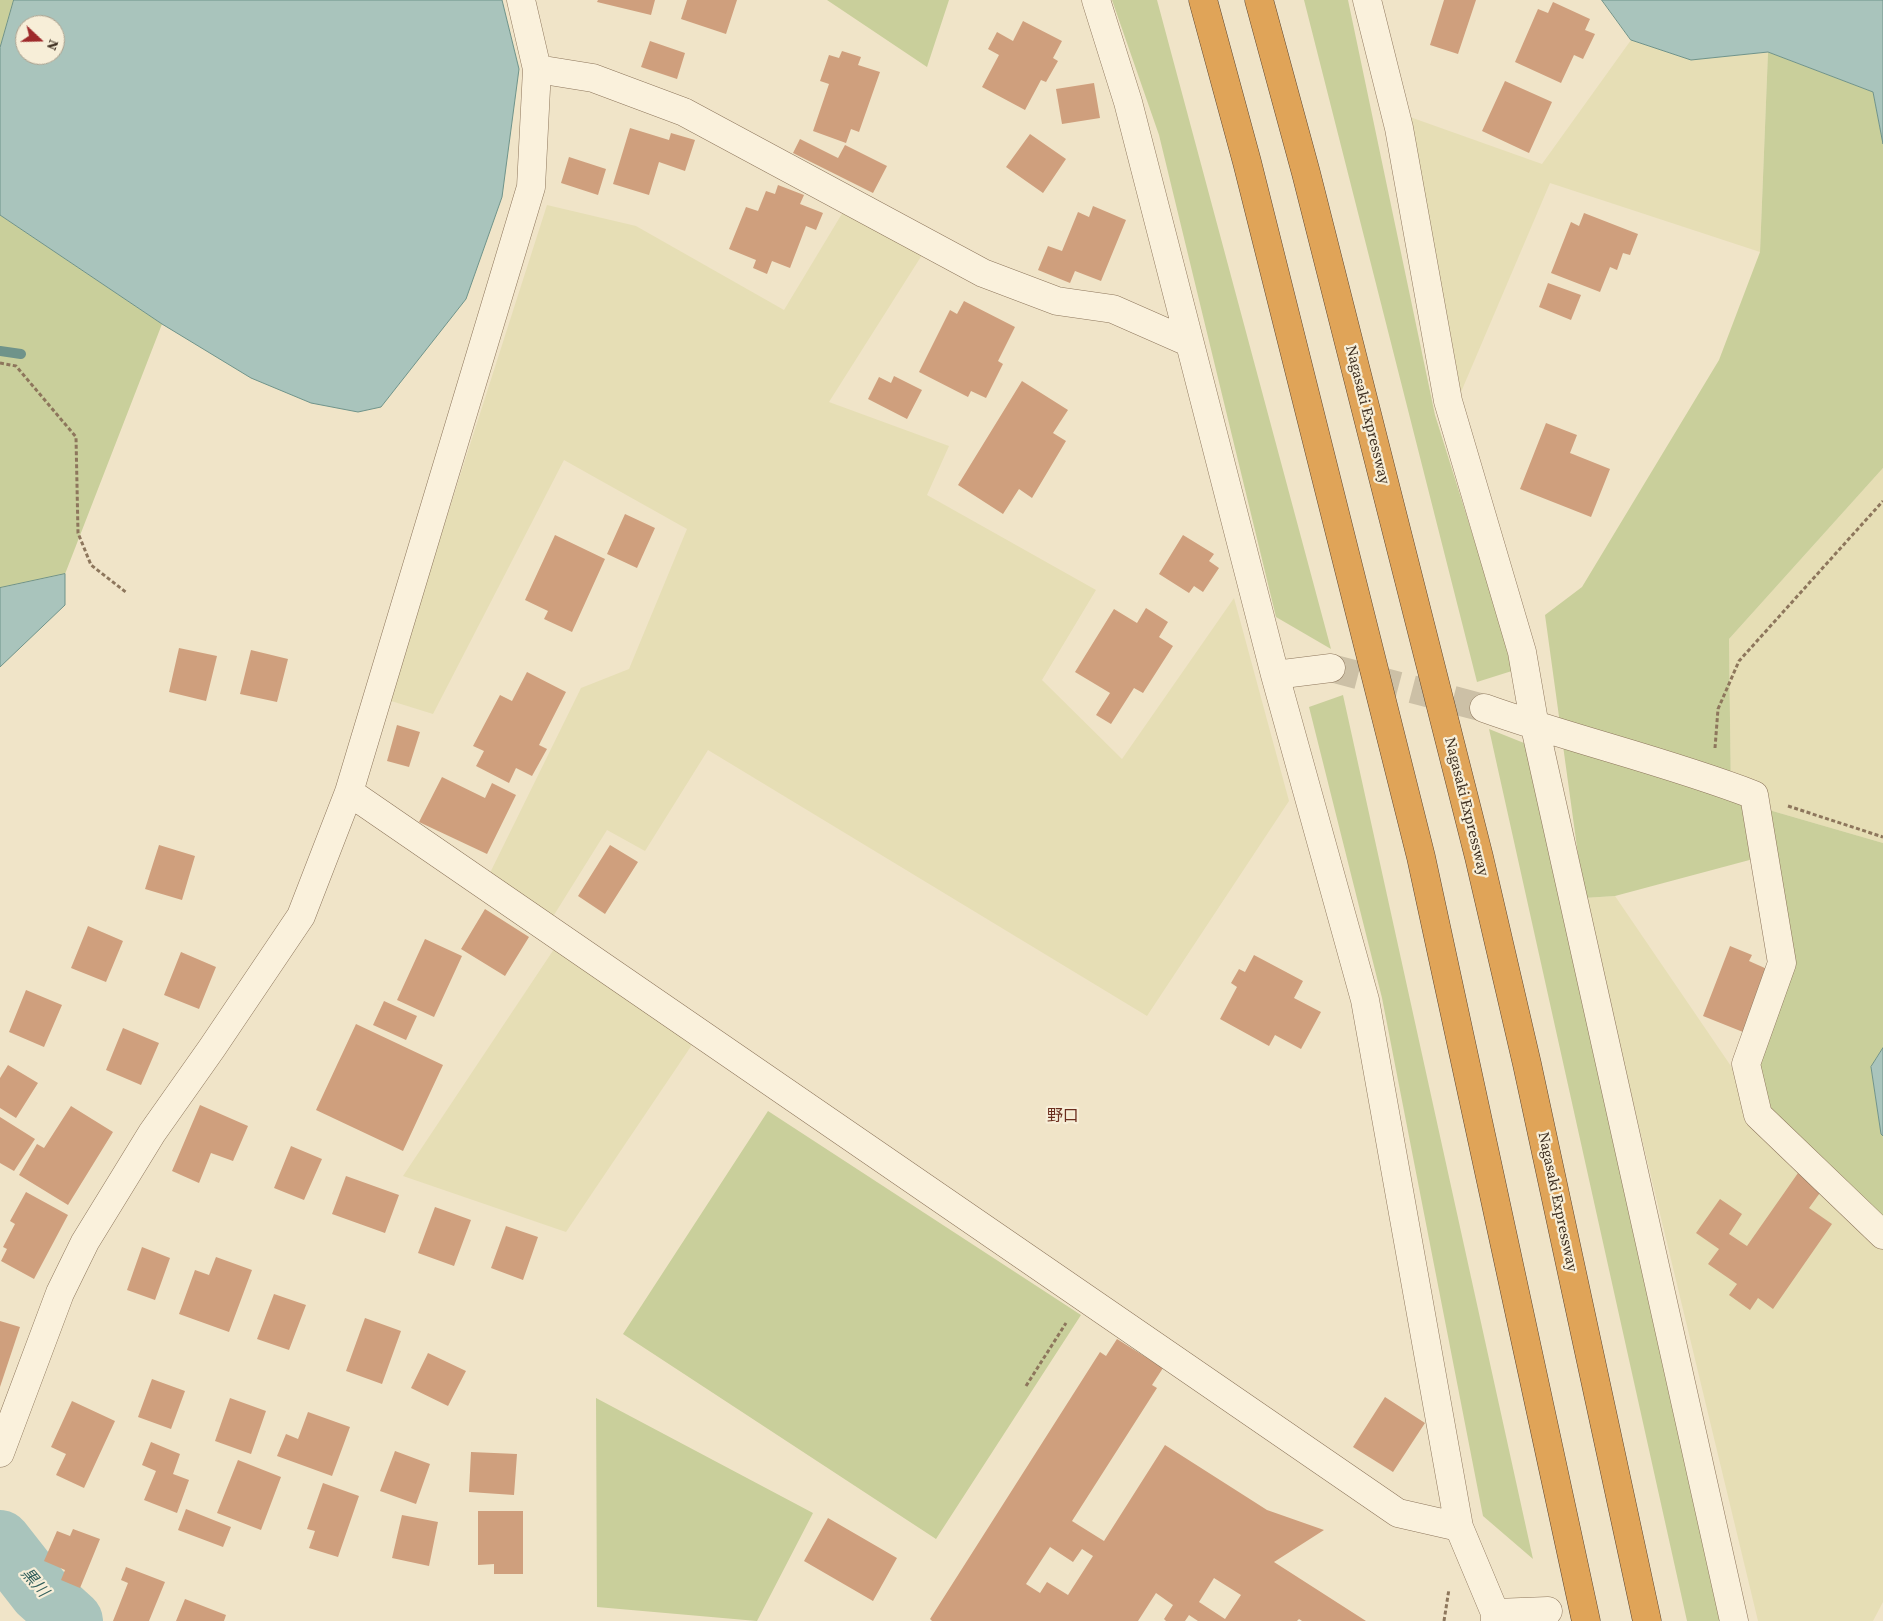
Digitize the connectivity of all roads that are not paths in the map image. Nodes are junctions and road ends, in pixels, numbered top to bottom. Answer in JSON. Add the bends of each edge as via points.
{"nodes":[{"id":1,"x":521,"y":0,"type":"edge"},
{"id":2,"x":1096,"y":0,"type":"edge"},
{"id":3,"x":1202,"y":0,"type":"edge"},
{"id":4,"x":1259,"y":0,"type":"edge"},
{"id":5,"x":1367,"y":0,"type":"edge"},
{"id":6,"x":537,"y":69,"type":"junction"},
{"id":7,"x":1188,"y":342,"type":"junction"},
{"id":8,"x":1331,"y":668,"type":"tunnel mouth"},
{"id":9,"x":1275,"y":675,"type":"junction"},
{"id":10,"x":1484,"y":708,"type":"tunnel mouth"},
{"id":11,"x":1535,"y":727,"type":"junction"},
{"id":12,"x":349,"y":792,"type":"junction"},
{"id":13,"x":1883,"y":1235,"type":"edge"},
{"id":14,"x":0,"y":1453,"type":"edge"},
{"id":15,"x":1459,"y":1527,"type":"junction"},
{"id":16,"x":1548,"y":1611,"type":"dead end"},
{"id":17,"x":1495,"y":1617,"type":"edge"},
{"id":18,"x":1586,"y":1621,"type":"edge"},
{"id":19,"x":1647,"y":1621,"type":"edge"},
{"id":20,"x":1734,"y":1621,"type":"edge"}],
"edges":[{"from":1,"to":6,"type":"street"},
{"from":2,"to":7,"type":"street","via":[[1128,102]]},
{"from":3,"to":18,"type":"highway","via":[[1249,172],[1422,857]]},
{"from":4,"to":19,"type":"highway","name":"Nagasaki Expressway","via":[[1479,858],[1527,1064]]},
{"from":5,"to":11,"type":"street","via":[[1400,128],[1448,401],[1522,652]]},
{"from":6,"to":7,"type":"street","via":[[593,78],[684,112],[983,273],[1057,301],[1114,309]]},
{"from":6,"to":12,"type":"street","via":[[531,187]]},
{"from":7,"to":9,"type":"street"},
{"from":8,"to":9,"type":"street"},
{"from":9,"to":15,"type":"street","via":[[1365,1000]]},
{"from":10,"to":11,"type":"street"},
{"from":11,"to":13,"type":"street","via":[[1712,779],[1754,795],[1782,963],[1746,1064],[1758,1116]]},
{"from":11,"to":20,"type":"street"},
{"from":12,"to":14,"type":"street","via":[[301,916],[152,1133],[85,1242],[60,1293]]},
{"from":12,"to":15,"type":"street","via":[[1398,1513]]},
{"from":15,"to":17,"type":"street"},
{"from":16,"to":17,"type":"street"}]}
